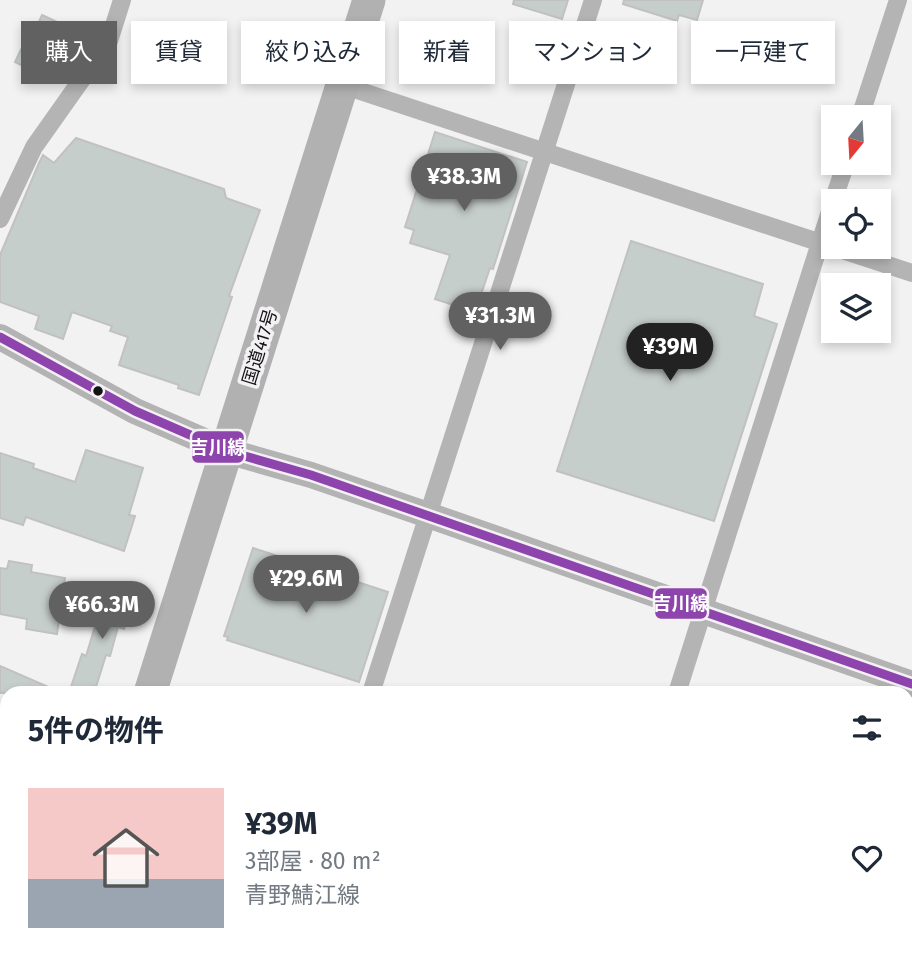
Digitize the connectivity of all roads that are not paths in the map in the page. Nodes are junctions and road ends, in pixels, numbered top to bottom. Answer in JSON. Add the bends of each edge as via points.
{"nodes":[{"id":1,"x":122,"y":0,"type":"edge"},
{"id":2,"x":369,"y":0,"type":"edge"},
{"id":3,"x":593,"y":0,"type":"edge"},
{"id":4,"x":899,"y":3,"type":"edge"},
{"id":5,"x":342,"y":85,"type":"junction"},
{"id":6,"x":864,"y":105,"type":"edge"},
{"id":7,"x":543,"y":153,"type":"junction"},
{"id":8,"x":0,"y":219,"type":"edge"},
{"id":9,"x":821,"y":240,"type":"edge"},
{"id":10,"x":820,"y":243,"type":"junction"},
{"id":11,"x":912,"y":274,"type":"edge"},
{"id":12,"x":0,"y":337,"type":"edge"},
{"id":13,"x":227,"y":451,"type":"junction"},
{"id":14,"x":428,"y":515,"type":"junction"},
{"id":15,"x":703,"y":611,"type":"junction"},
{"id":16,"x":912,"y":684,"type":"edge"},
{"id":17,"x":152,"y":686,"type":"edge"},
{"id":18,"x":373,"y":686,"type":"edge"},
{"id":19,"x":679,"y":686,"type":"edge"}],
"edges":[{"from":1,"to":8,"type":"street","via":[[109,41],[34,147]]},
{"from":2,"to":5,"type":"highway","name":"国道417号"},
{"from":3,"to":7,"type":"street"},
{"from":4,"to":6,"type":"street"},
{"from":5,"to":7,"type":"street"},
{"from":5,"to":13,"type":"highway","name":"国道417号"},
{"from":7,"to":10,"type":"street"},
{"from":7,"to":14,"type":"street"},
{"from":9,"to":10,"type":"street"},
{"from":10,"to":11,"type":"street"},
{"from":10,"to":15,"type":"street"},
{"from":12,"to":13,"type":"main road","via":[[135,411]]},
{"from":13,"to":14,"type":"main road"},
{"from":13,"to":17,"type":"highway","name":"国道417号"},
{"from":14,"to":15,"type":"main road"},
{"from":14,"to":18,"type":"street"},
{"from":15,"to":16,"type":"main road"},
{"from":15,"to":19,"type":"street"}]}
